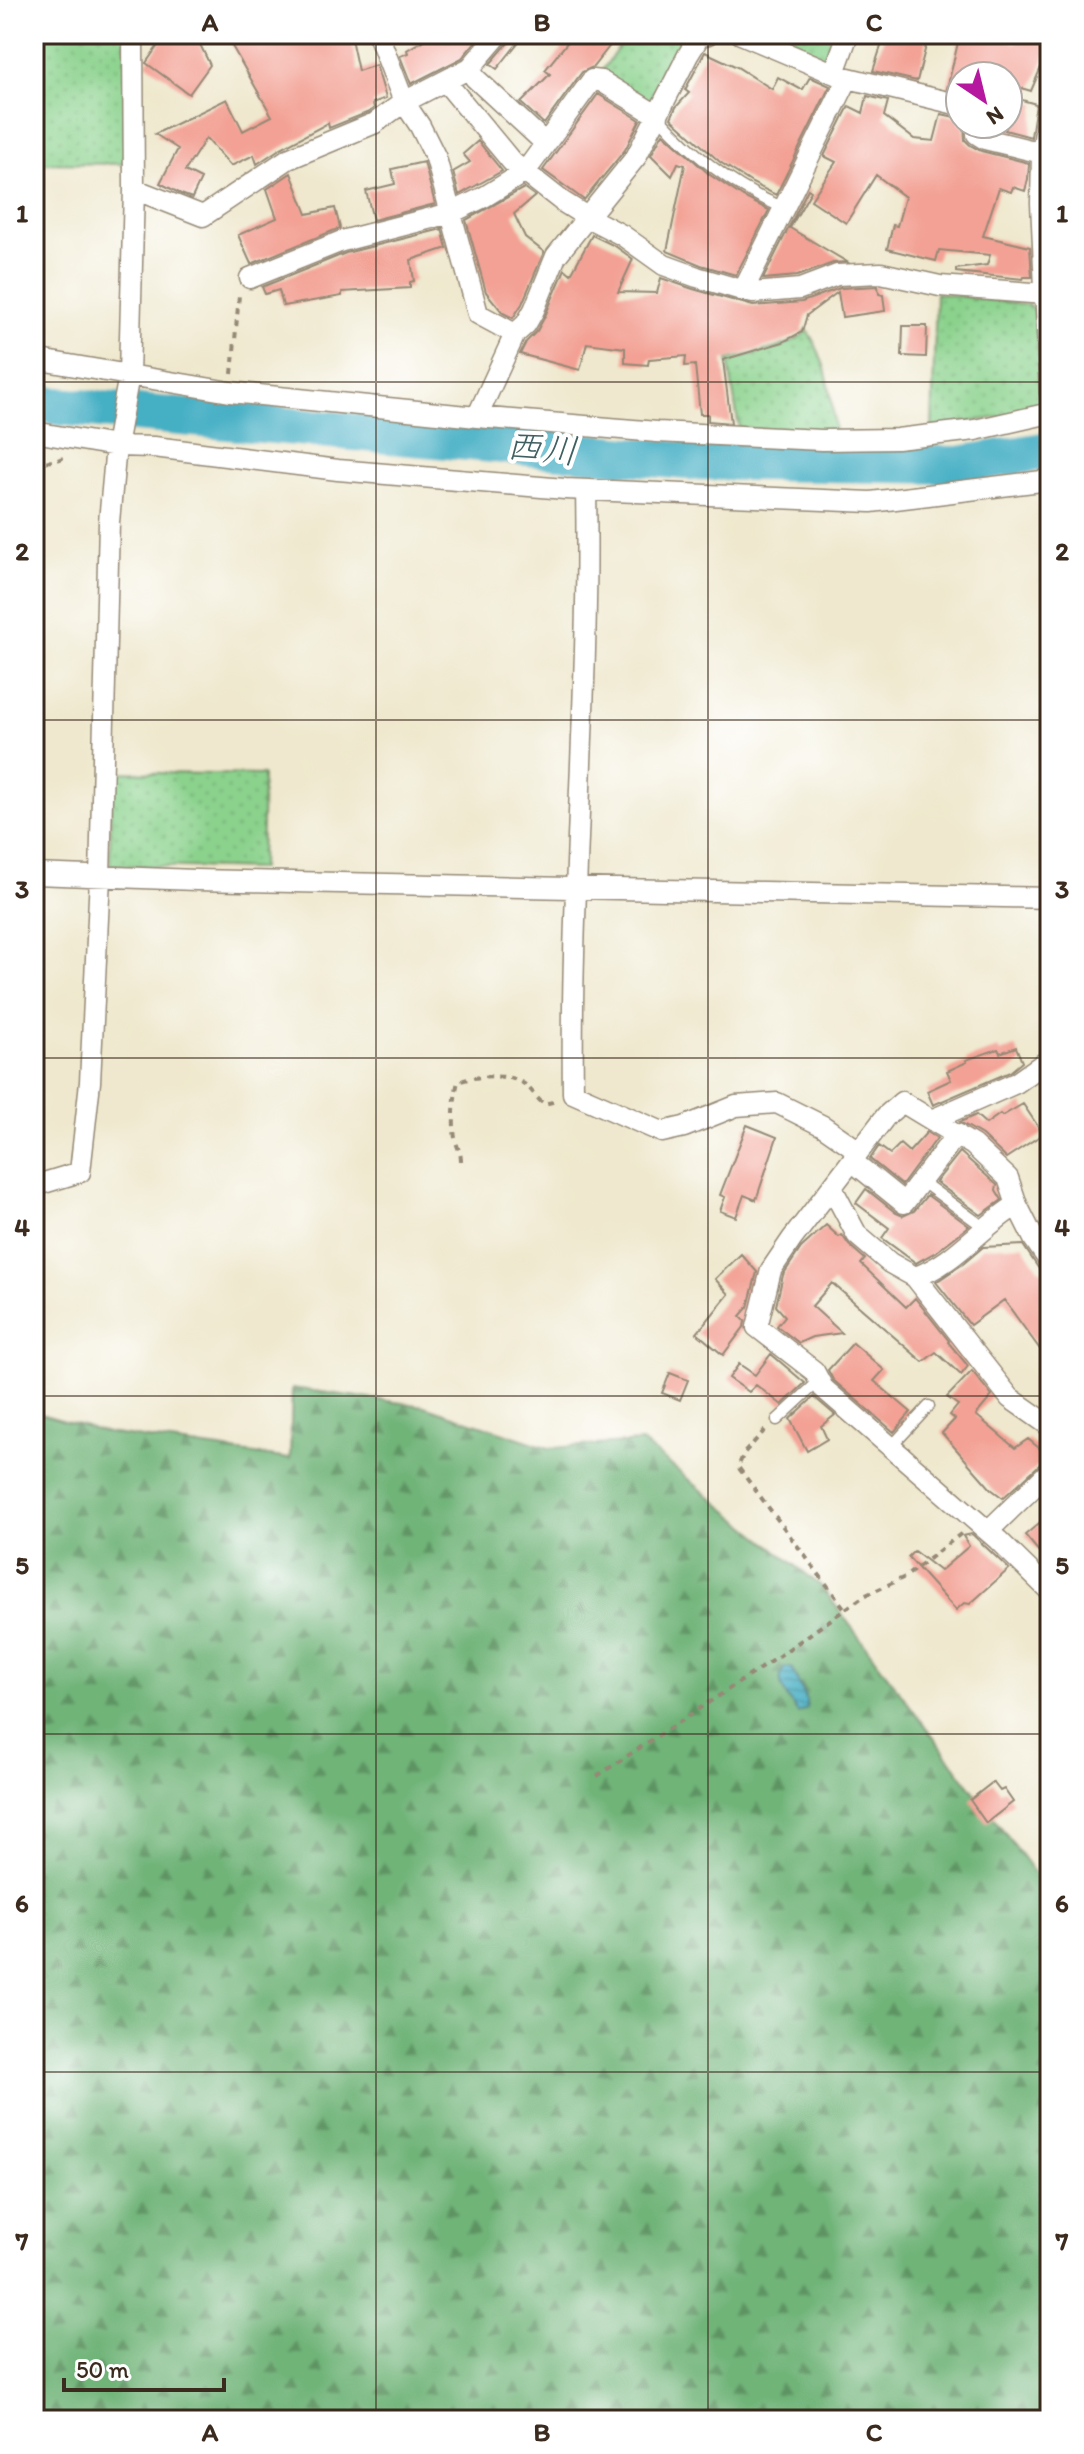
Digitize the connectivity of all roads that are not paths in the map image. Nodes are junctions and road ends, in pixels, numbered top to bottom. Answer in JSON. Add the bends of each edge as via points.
{"nodes":[{"id":1,"x":133,"y":34,"type":"edge"},
{"id":2,"x":378,"y":34,"type":"edge"},
{"id":3,"x":499,"y":34,"type":"edge"},
{"id":4,"x":708,"y":34,"type":"edge"},
{"id":5,"x":741,"y":34,"type":"edge"},
{"id":6,"x":848,"y":34,"type":"edge"},
{"id":7,"x":470,"y":68,"type":"junction"},
{"id":8,"x":841,"y":76,"type":"junction"},
{"id":9,"x":445,"y":81,"type":"junction"},
{"id":10,"x":1050,"y":97,"type":"edge"},
{"id":11,"x":944,"y":101,"type":"edge"},
{"id":12,"x":404,"y":102,"type":"junction"},
{"id":13,"x":658,"y":116,"type":"junction"},
{"id":14,"x":989,"y":140,"type":"edge"},
{"id":15,"x":545,"y":143,"type":"junction"},
{"id":16,"x":1042,"y":153,"type":"junction"},
{"id":17,"x":525,"y":172,"type":"junction"},
{"id":18,"x":134,"y":189,"type":"junction"},
{"id":19,"x":1046,"y":192,"type":"edge"},
{"id":20,"x":782,"y":207,"type":"junction"},
{"id":21,"x":451,"y":213,"type":"junction"},
{"id":22,"x":587,"y":217,"type":"junction"},
{"id":23,"x":250,"y":278,"type":"road end"},
{"id":24,"x":743,"y":291,"type":"junction"},
{"id":25,"x":1045,"y":294,"type":"junction"},
{"id":26,"x":515,"y":334,"type":"junction"},
{"id":27,"x":34,"y":359,"type":"edge"},
{"id":28,"x":129,"y":375,"type":"junction"},
{"id":29,"x":1050,"y":393,"type":"edge"},
{"id":30,"x":1050,"y":413,"type":"edge"},
{"id":31,"x":477,"y":417,"type":"junction"},
{"id":32,"x":34,"y":432,"type":"edge"},
{"id":33,"x":116,"y":446,"type":"junction"},
{"id":34,"x":1050,"y":480,"type":"edge"},
{"id":35,"x":586,"y":490,"type":"junction"},
{"id":36,"x":34,"y":874,"type":"edge"},
{"id":37,"x":100,"y":877,"type":"junction"},
{"id":38,"x":576,"y":887,"type":"junction"},
{"id":39,"x":1050,"y":898,"type":"edge"},
{"id":40,"x":1050,"y":1059,"type":"edge"},
{"id":41,"x":934,"y":1119,"type":"junction"},
{"id":42,"x":957,"y":1134,"type":"junction"},
{"id":43,"x":856,"y":1156,"type":"junction"},
{"id":44,"x":921,"y":1181,"type":"junction"},
{"id":45,"x":34,"y":1186,"type":"edge"},
{"id":46,"x":832,"y":1188,"type":"junction"},
{"id":47,"x":1017,"y":1205,"type":"junction"},
{"id":48,"x":985,"y":1228,"type":"junction"},
{"id":49,"x":1050,"y":1262,"type":"edge"},
{"id":50,"x":915,"y":1277,"type":"junction"},
{"id":51,"x":819,"y":1381,"type":"junction"},
{"id":52,"x":929,"y":1406,"type":"dead end"},
{"id":53,"x":777,"y":1420,"type":"road end"},
{"id":54,"x":1050,"y":1426,"type":"edge"},
{"id":55,"x":891,"y":1447,"type":"junction"},
{"id":56,"x":1050,"y":1471,"type":"edge"},
{"id":57,"x":982,"y":1526,"type":"junction"},
{"id":58,"x":1050,"y":1591,"type":"edge"}],
"edges":[{"from":1,"to":18,"type":"street"},
{"from":2,"to":12,"type":"street"},
{"from":3,"to":7,"type":"street"},
{"from":4,"to":13,"type":"street","via":[[699,37],[688,55]]},
{"from":5,"to":8,"type":"street"},
{"from":6,"to":8,"type":"street"},
{"from":7,"to":9,"type":"street"},
{"from":7,"to":15,"type":"street"},
{"from":8,"to":11,"type":"street"},
{"from":8,"to":20,"type":"street"},
{"from":9,"to":12,"type":"street"},
{"from":9,"to":17,"type":"street"},
{"from":10,"to":16,"type":"street"},
{"from":12,"to":18,"type":"street","via":[[375,123],[288,159],[203,216]]},
{"from":12,"to":21,"type":"street","via":[[436,158]]},
{"from":13,"to":15,"type":"street","via":[[592,80]]},
{"from":13,"to":20,"type":"lane","via":[[713,167]]},
{"from":13,"to":22,"type":"street","via":[[636,157]]},
{"from":14,"to":16,"type":"street"},
{"from":15,"to":17,"type":"street"},
{"from":16,"to":19,"type":"street"},
{"from":17,"to":21,"type":"street"},
{"from":17,"to":22,"type":"street"},
{"from":18,"to":28,"type":"street"},
{"from":19,"to":25,"type":"street"},
{"from":20,"to":24,"type":"street"},
{"from":21,"to":23,"type":"street","via":[[342,241]]},
{"from":21,"to":26,"type":"street","via":[[478,314]]},
{"from":22,"to":24,"type":"street","via":[[664,265]]},
{"from":22,"to":26,"type":"street","via":[[556,256],[534,310]]},
{"from":24,"to":25,"type":"street","via":[[800,289],[837,275],[881,273],[940,286]]},
{"from":25,"to":29,"type":"street"},
{"from":26,"to":31,"type":"street"},
{"from":27,"to":28,"type":"street"},
{"from":28,"to":31,"type":"street","via":[[230,392]]},
{"from":28,"to":33,"type":"street"},
{"from":30,"to":31,"type":"street","via":[[913,438],[822,440]]},
{"from":32,"to":33,"type":"street"},
{"from":33,"to":35,"type":"street"},
{"from":33,"to":37,"type":"street","via":[[109,522]]},
{"from":34,"to":35,"type":"street","via":[[871,502]]},
{"from":35,"to":38,"type":"street","via":[[588,575]]},
{"from":36,"to":37,"type":"street"},
{"from":37,"to":38,"type":"street"},
{"from":37,"to":45,"type":"street","via":[[80,1172]]},
{"from":38,"to":39,"type":"street"},
{"from":38,"to":43,"type":"street","via":[[573,1093],[662,1132],[736,1106],[777,1103],[823,1126]]},
{"from":40,"to":41,"type":"street","via":[[1016,1083]]},
{"from":41,"to":42,"type":"street"},
{"from":41,"to":43,"type":"street","via":[[902,1102]]},
{"from":42,"to":44,"type":"street"},
{"from":42,"to":47,"type":"street","via":[[1008,1178]]},
{"from":43,"to":44,"type":"street","via":[[904,1203]]},
{"from":43,"to":46,"type":"street"},
{"from":44,"to":48,"type":"lane"},
{"from":46,"to":50,"type":"street","via":[[857,1235]]},
{"from":46,"to":51,"type":"street","via":[[771,1270],[757,1327],[814,1371]]},
{"from":47,"to":48,"type":"street"},
{"from":47,"to":49,"type":"street"},
{"from":48,"to":50,"type":"street","via":[[950,1259]]},
{"from":50,"to":54,"type":"street","via":[[1010,1398]]},
{"from":51,"to":53,"type":"lane"},
{"from":51,"to":55,"type":"street"},
{"from":52,"to":55,"type":"lane"},
{"from":55,"to":57,"type":"street"},
{"from":56,"to":57,"type":"street"},
{"from":57,"to":58,"type":"street"}]}
